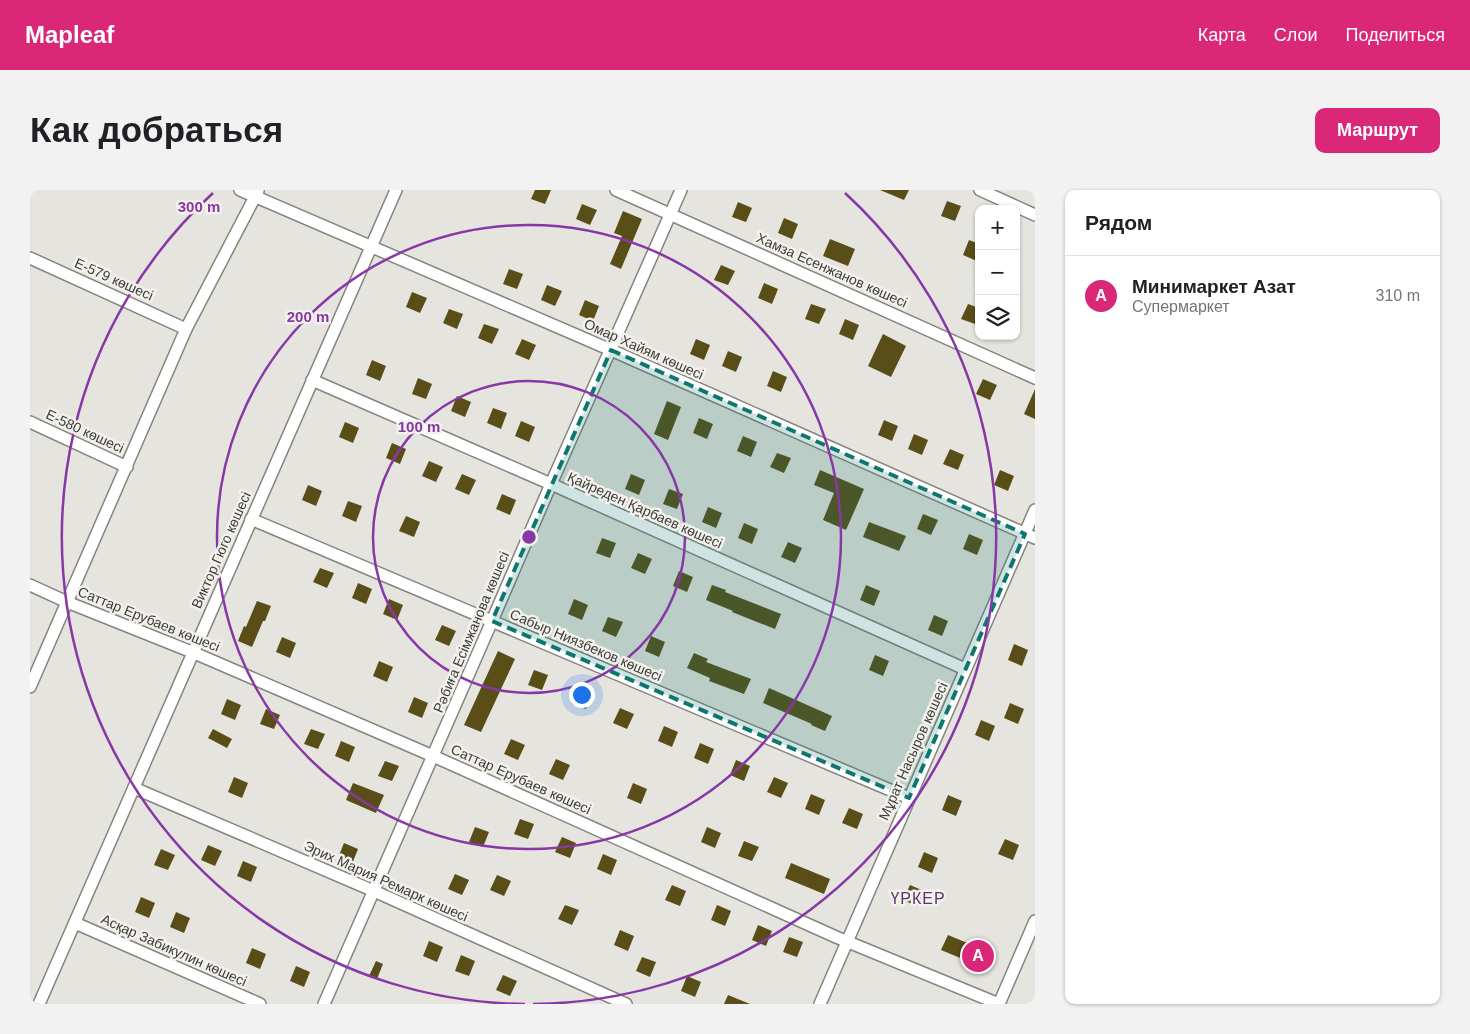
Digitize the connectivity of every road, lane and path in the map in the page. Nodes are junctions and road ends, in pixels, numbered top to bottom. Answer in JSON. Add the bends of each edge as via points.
{"nodes":[{"id":1,"x":240,"y":190,"type":"edge"},
{"id":2,"x":396,"y":190,"type":"edge"},
{"id":3,"x":616,"y":190,"type":"edge"},
{"id":4,"x":681,"y":190,"type":"edge"},
{"id":5,"x":980,"y":190,"type":"edge"},
{"id":6,"x":257,"y":194,"type":"edge"},
{"id":7,"x":670,"y":214,"type":"junction"},
{"id":8,"x":1035,"y":214,"type":"edge"},
{"id":9,"x":371,"y":245,"type":"junction"},
{"id":10,"x":30,"y":258,"type":"edge"},
{"id":11,"x":186,"y":329,"type":"junction"},
{"id":12,"x":611,"y":350,"type":"junction"},
{"id":13,"x":1035,"y":378,"type":"edge"},
{"id":14,"x":312,"y":380,"type":"junction"},
{"id":15,"x":30,"y":422,"type":"edge"},
{"id":16,"x":127,"y":466,"type":"junction"},
{"id":17,"x":550,"y":484,"type":"junction"},
{"id":18,"x":1035,"y":510,"type":"edge"},
{"id":19,"x":251,"y":519,"type":"junction"},
{"id":20,"x":1030,"y":536,"type":"edge"},
{"id":21,"x":30,"y":585,"type":"edge"},
{"id":22,"x":67,"y":602,"type":"junction"},
{"id":23,"x":492,"y":621,"type":"junction"},
{"id":24,"x":192,"y":652,"type":"junction"},
{"id":25,"x":965,"y":669,"type":"junction"},
{"id":26,"x":30,"y":687,"type":"edge"},
{"id":27,"x":433,"y":756,"type":"junction"},
{"id":28,"x":134,"y":788,"type":"junction"},
{"id":29,"x":909,"y":798,"type":"junction"},
{"id":30,"x":374,"y":891,"type":"junction"},
{"id":31,"x":1035,"y":921,"type":"edge"},
{"id":32,"x":75,"y":923,"type":"junction"},
{"id":33,"x":847,"y":941,"type":"junction"},
{"id":34,"x":39,"y":1004,"type":"edge"},
{"id":35,"x":260,"y":1004,"type":"edge"},
{"id":36,"x":324,"y":1004,"type":"edge"},
{"id":37,"x":626,"y":1004,"type":"edge"},
{"id":38,"x":820,"y":1004,"type":"edge"},
{"id":39,"x":999,"y":1004,"type":"edge"}],
"edges":[{"from":1,"to":6,"type":"street","name":"Омар Хайям көшесі"},
{"from":2,"to":9,"type":"street","name":"Виктор Гюго көшесі"},
{"from":3,"to":7,"type":"street","name":"Хамза Есенжанов көшесі"},
{"from":4,"to":7,"type":"street","name":"Рәбиға Есімжанова көшесі"},
{"from":5,"to":8,"type":"street"},
{"from":6,"to":9,"type":"street","name":"Омар Хайям көшесі"},
{"from":6,"to":11,"type":"street"},
{"from":7,"to":12,"type":"street","name":"Рәбиға Есімжанова көшесі"},
{"from":7,"to":13,"type":"street","name":"Хамза Есенжанов көшесі"},
{"from":9,"to":12,"type":"street","name":"Омар Хайям көшесі"},
{"from":9,"to":14,"type":"street","name":"Виктор Гюго көшесі"},
{"from":10,"to":11,"type":"street","name":"Е-579 көшесі"},
{"from":11,"to":16,"type":"street"},
{"from":12,"to":17,"type":"street","name":"Рәбиға Есімжанова көшесі"},
{"from":12,"to":20,"type":"street","name":"Омар Хайям көшесі"},
{"from":14,"to":17,"type":"street","name":"Қайреден Қарбаев көшесі"},
{"from":14,"to":19,"type":"street","name":"Виктор Гюго көшесі"},
{"from":15,"to":16,"type":"street","name":"Е-580 көшесі"},
{"from":16,"to":22,"type":"street"},
{"from":17,"to":23,"type":"street","name":"Рәбиға Есімжанова көшесі"},
{"from":17,"to":25,"type":"street","name":"Қайреден Қарбаев көшесі"},
{"from":18,"to":20,"type":"street","name":"Мұрат Насыров көшесі"},
{"from":19,"to":23,"type":"street","name":"Сабыр Ниязбеков көшесі"},
{"from":19,"to":24,"type":"street","name":"Виктор Гюго көшесі"},
{"from":20,"to":25,"type":"street","name":"Мұрат Насыров көшесі"},
{"from":21,"to":22,"type":"street","name":"Саттар Ерубаев көшесі"},
{"from":22,"to":24,"type":"street","name":"Саттар Ерубаев көшесі"},
{"from":22,"to":26,"type":"street"},
{"from":23,"to":27,"type":"street","name":"Рәбиға Есімжанова көшесі"},
{"from":23,"to":29,"type":"street","name":"Сабыр Ниязбеков көшесі"},
{"from":24,"to":27,"type":"street","name":"Саттар Ерубаев көшесі"},
{"from":24,"to":28,"type":"street","name":"Виктор Гюго көшесі"},
{"from":25,"to":29,"type":"street","name":"Мұрат Насыров көшесі"},
{"from":27,"to":30,"type":"street","name":"Рәбиға Есімжанова көшесі"},
{"from":27,"to":33,"type":"street","name":"Саттар Ерубаев көшесі"},
{"from":28,"to":30,"type":"street","name":"Эрих Мария Ремарк көшесі"},
{"from":28,"to":32,"type":"street","name":"Виктор Гюго көшесі"},
{"from":29,"to":33,"type":"street","name":"Мұрат Насыров көшесі"},
{"from":30,"to":36,"type":"street","name":"Рәбиға Есімжанова көшесі"},
{"from":30,"to":37,"type":"street","name":"Эрих Мария Ремарк көшесі"},
{"from":31,"to":39,"type":"street"},
{"from":32,"to":34,"type":"street","name":"Виктор Гюго көшесі"},
{"from":32,"to":35,"type":"street","name":"Асқар Забикулин көшесі"},
{"from":33,"to":38,"type":"street","name":"Мұрат Насыров көшесі"},
{"from":33,"to":39,"type":"street","name":"Саттар Ерубаев көшесі"}]}
